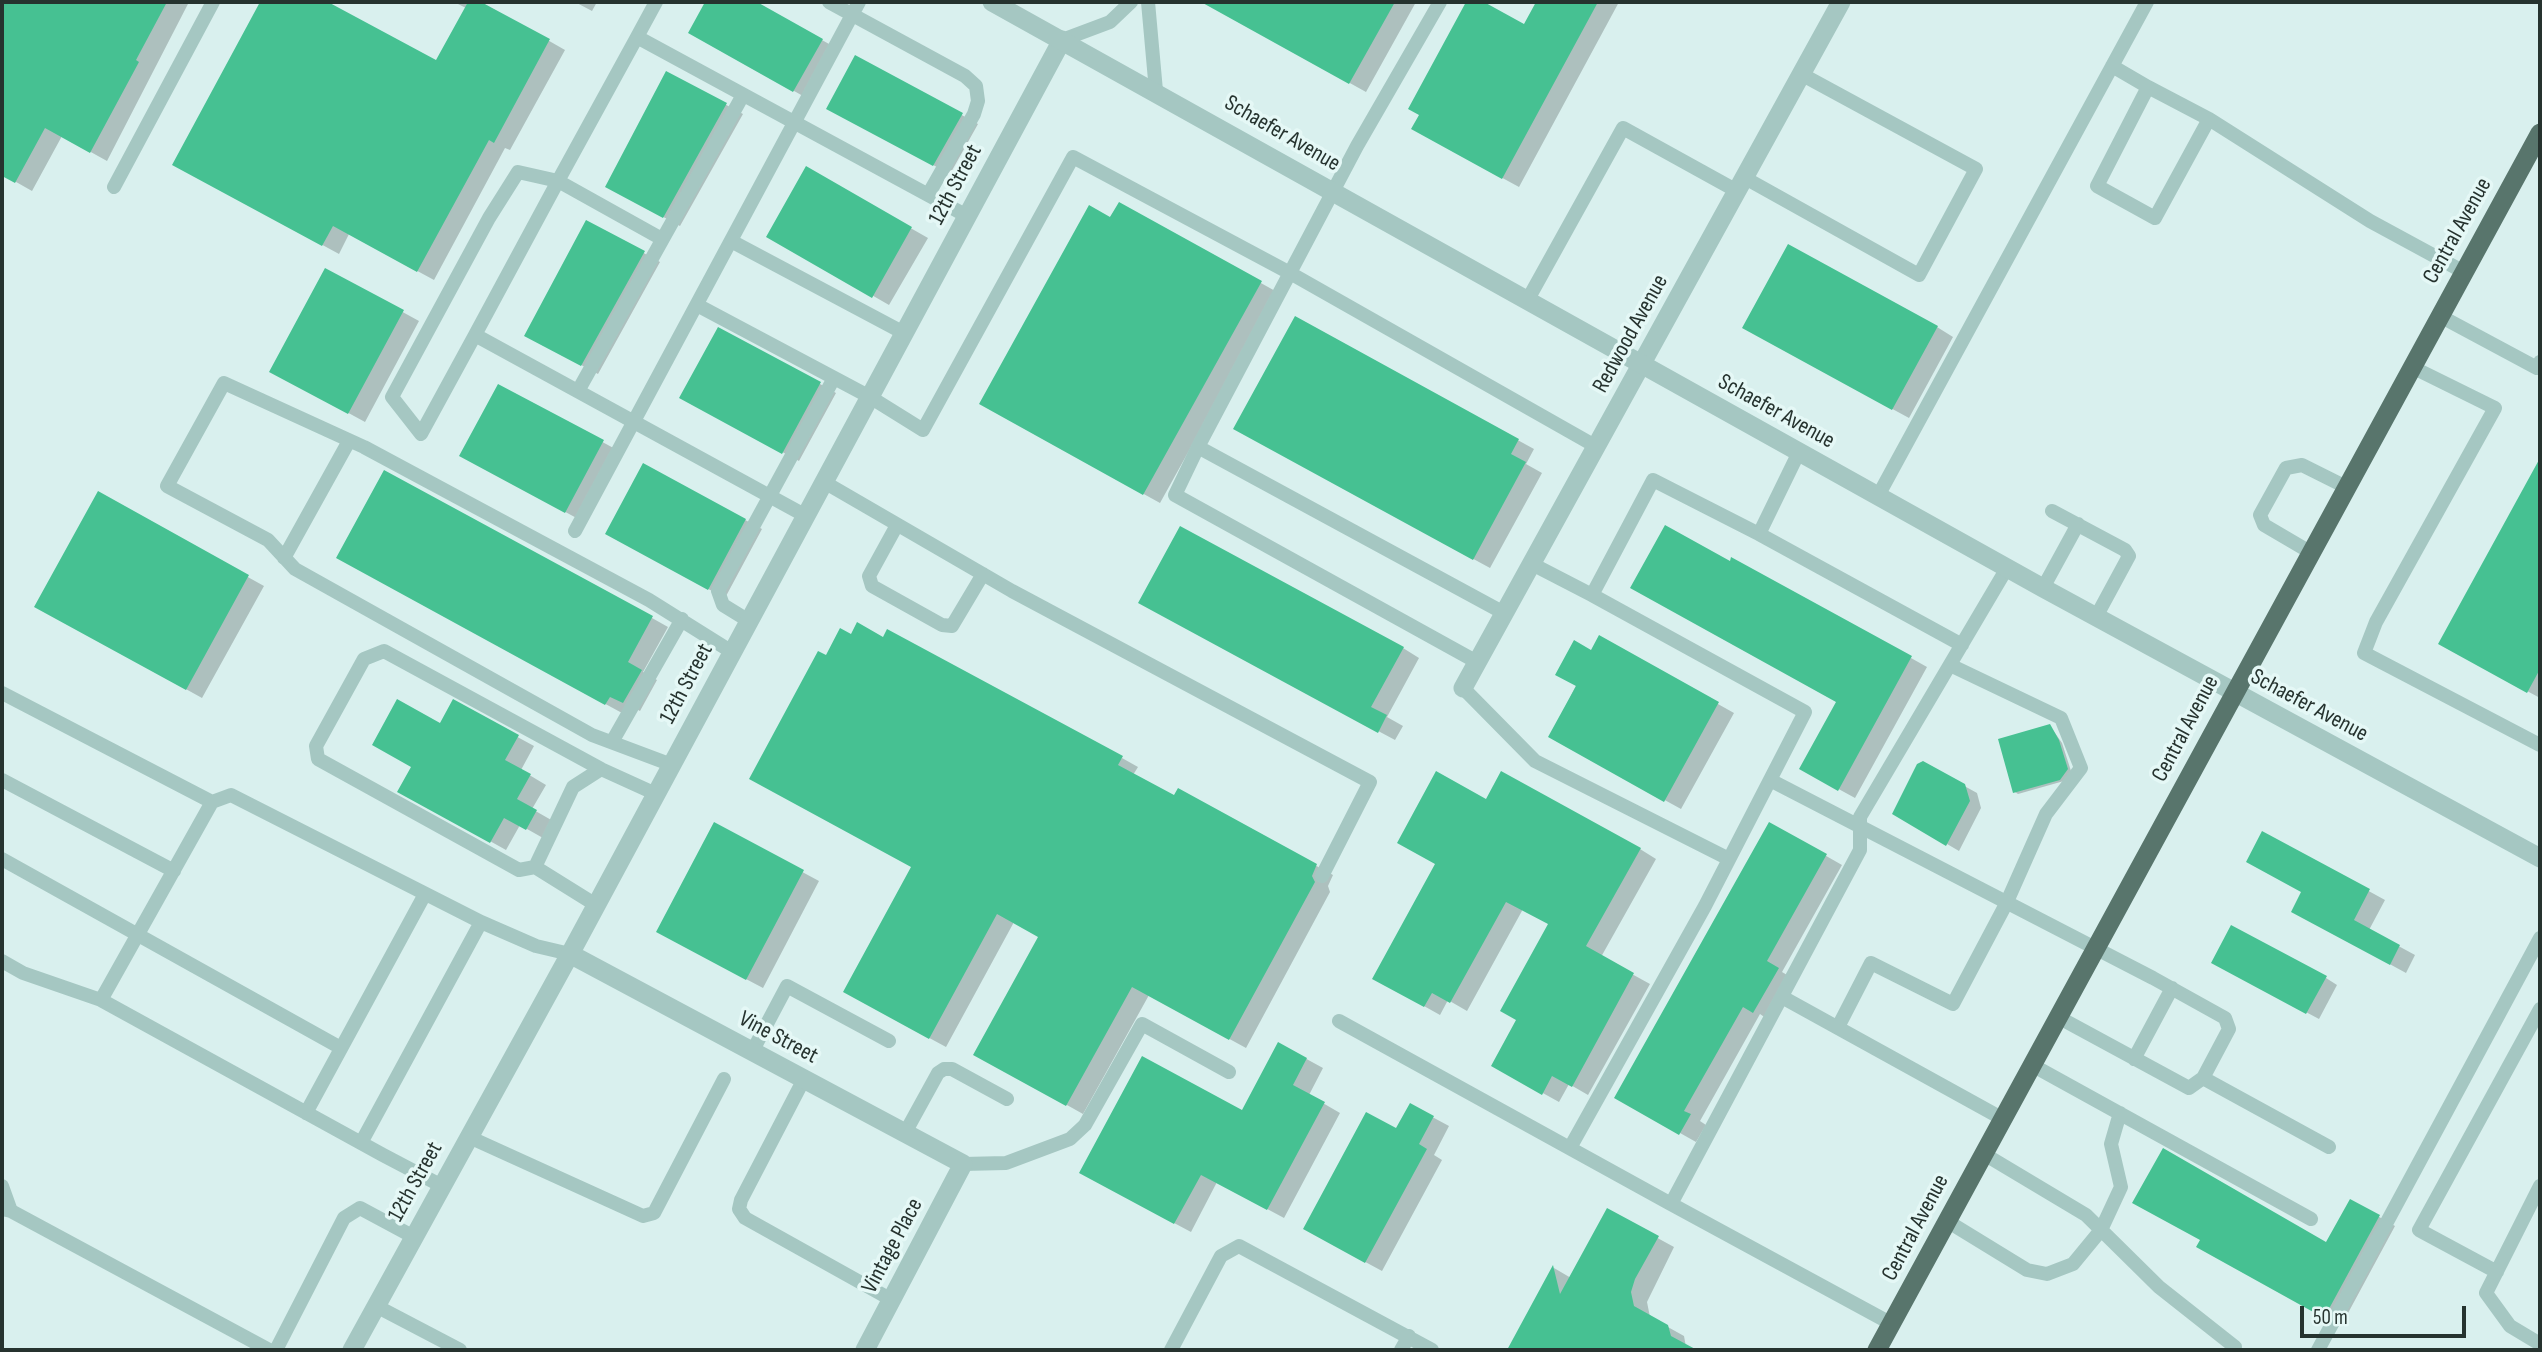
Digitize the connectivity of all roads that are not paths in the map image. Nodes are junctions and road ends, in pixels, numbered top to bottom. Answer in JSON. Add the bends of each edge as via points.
{"nodes":[{"id":1,"x":213,"y":2,"type":"edge"},
{"id":2,"x":656,"y":2,"type":"edge"},
{"id":3,"x":829,"y":2,"type":"edge"},
{"id":4,"x":992,"y":2,"type":"edge"},
{"id":5,"x":1131,"y":2,"type":"edge"},
{"id":6,"x":1148,"y":2,"type":"edge"},
{"id":7,"x":1440,"y":2,"type":"edge"},
{"id":8,"x":1841,"y":2,"type":"edge"},
{"id":9,"x":2147,"y":2,"type":"edge"},
{"id":10,"x":856,"y":8,"type":"edge"},
{"id":11,"x":637,"y":37,"type":"junction"},
{"id":12,"x":1062,"y":40,"type":"junction"},
{"id":13,"x":2112,"y":66,"type":"junction"},
{"id":14,"x":1801,"y":74,"type":"junction"},
{"id":15,"x":2148,"y":87,"type":"junction"},
{"id":16,"x":1156,"y":91,"type":"junction"},
{"id":17,"x":743,"y":95,"type":"junction"},
{"id":18,"x":2209,"y":119,"type":"junction"},
{"id":19,"x":794,"y":123,"type":"junction"},
{"id":20,"x":2540,"y":132,"type":"edge"},
{"id":21,"x":558,"y":181,"type":"junction"},
{"id":22,"x":1741,"y":185,"type":"junction"},
{"id":23,"x":114,"y":187,"type":"dead end"},
{"id":24,"x":1334,"y":192,"type":"junction"},
{"id":25,"x":928,"y":195,"type":"junction"},
{"id":26,"x":967,"y":216,"type":"junction"},
{"id":27,"x":662,"y":239,"type":"junction"},
{"id":28,"x":731,"y":241,"type":"junction"},
{"id":29,"x":2464,"y":272,"type":"junction"},
{"id":30,"x":1290,"y":273,"type":"junction"},
{"id":31,"x":1527,"y":301,"type":"junction"},
{"id":32,"x":696,"y":305,"type":"junction"},
{"id":33,"x":2440,"y":316,"type":"junction"},
{"id":34,"x":904,"y":333,"type":"junction"},
{"id":35,"x":475,"y":335,"type":"junction"},
{"id":36,"x":1642,"y":366,"type":"junction"},
{"id":37,"x":2412,"y":367,"type":"junction"},
{"id":38,"x":2539,"y":367,"type":"edge"},
{"id":39,"x":834,"y":379,"type":"junction"},
{"id":40,"x":578,"y":391,"type":"junction"},
{"id":41,"x":870,"y":397,"type":"junction"},
{"id":42,"x":634,"y":421,"type":"junction"},
{"id":43,"x":349,"y":441,"type":"junction"},
{"id":44,"x":1198,"y":447,"type":"junction"},
{"id":45,"x":1597,"y":447,"type":"junction"},
{"id":46,"x":1799,"y":453,"type":"junction"},
{"id":47,"x":824,"y":482,"type":"junction"},
{"id":48,"x":2346,"y":487,"type":"junction"},
{"id":49,"x":770,"y":496,"type":"junction"},
{"id":50,"x":1878,"y":496,"type":"junction"},
{"id":51,"x":2052,"y":511,"type":"dead end"},
{"id":52,"x":806,"y":516,"type":"junction"},
{"id":53,"x":2078,"y":524,"type":"junction"},
{"id":54,"x":897,"y":525,"type":"junction"},
{"id":55,"x":575,"y":531,"type":"dead end"},
{"id":56,"x":1759,"y":534,"type":"junction"},
{"id":57,"x":2310,"y":552,"type":"junction"},
{"id":58,"x":285,"y":558,"type":"junction"},
{"id":59,"x":1532,"y":564,"type":"junction"},
{"id":60,"x":2007,"y":568,"type":"junction"},
{"id":61,"x":983,"y":574,"type":"junction"},
{"id":62,"x":2043,"y":588,"type":"junction"},
{"id":63,"x":1592,"y":595,"type":"junction"},
{"id":64,"x":1504,"y":613,"type":"junction"},
{"id":65,"x":2096,"y":617,"type":"junction"},
{"id":66,"x":682,"y":620,"type":"junction"},
{"id":67,"x":749,"y":621,"type":"junction"},
{"id":68,"x":1962,"y":645,"type":"junction"},
{"id":69,"x":732,"y":652,"type":"junction"},
{"id":70,"x":1477,"y":663,"type":"junction"},
{"id":71,"x":1950,"y":665,"type":"junction"},
{"id":72,"x":1463,"y":688,"type":"joint"},
{"id":73,"x":2,"y":693,"type":"edge"},
{"id":74,"x":2234,"y":693,"type":"junction"},
{"id":75,"x":612,"y":742,"type":"junction"},
{"id":76,"x":2540,"y":745,"type":"edge"},
{"id":77,"x":672,"y":765,"type":"junction"},
{"id":78,"x":601,"y":769,"type":"junction"},
{"id":79,"x":2,"y":779,"type":"edge"},
{"id":80,"x":1770,"y":780,"type":"junction"},
{"id":81,"x":656,"y":794,"type":"junction"},
{"id":82,"x":212,"y":802,"type":"junction"},
{"id":83,"x":1860,"y":826,"type":"junction"},
{"id":84,"x":2540,"y":858,"type":"edge"},
{"id":85,"x":2,"y":859,"type":"edge"},
{"id":86,"x":1729,"y":859,"type":"junction"},
{"id":87,"x":535,"y":867,"type":"junction"},
{"id":88,"x":174,"y":871,"type":"junction"},
{"id":89,"x":1322,"y":876,"type":"dead end"},
{"id":90,"x":425,"y":894,"type":"junction"},
{"id":91,"x":2006,"y":904,"type":"junction"},
{"id":92,"x":596,"y":905,"type":"junction"},
{"id":93,"x":481,"y":922,"type":"junction"},
{"id":94,"x":138,"y":934,"type":"junction"},
{"id":95,"x":2540,"y":938,"type":"edge"},
{"id":96,"x":2095,"y":949,"type":"junction"},
{"id":97,"x":570,"y":954,"type":"junction"},
{"id":98,"x":2,"y":961,"type":"edge"},
{"id":99,"x":2172,"y":988,"type":"junction"},
{"id":100,"x":1782,"y":996,"type":"junction"},
{"id":101,"x":101,"y":1000,"type":"junction"},
{"id":102,"x":2540,"y":1009,"type":"edge"},
{"id":103,"x":2058,"y":1017,"type":"junction"},
{"id":104,"x":1339,"y":1021,"type":"dead end"},
{"id":105,"x":1838,"y":1027,"type":"junction"},
{"id":106,"x":889,"y":1041,"type":"dead end"},
{"id":107,"x":341,"y":1048,"type":"junction"},
{"id":108,"x":752,"y":1052,"type":"junction"},
{"id":109,"x":2134,"y":1059,"type":"junction"},
{"id":110,"x":2032,"y":1065,"type":"junction"},
{"id":111,"x":1228,"y":1072,"type":"dead end"},
{"id":112,"x":2203,"y":1078,"type":"junction"},
{"id":113,"x":724,"y":1079,"type":"dead end"},
{"id":114,"x":804,"y":1079,"type":"junction"},
{"id":115,"x":1007,"y":1099,"type":"dead end"},
{"id":116,"x":306,"y":1113,"type":"junction"},
{"id":117,"x":2120,"y":1113,"type":"junction"},
{"id":118,"x":2003,"y":1119,"type":"junction"},
{"id":119,"x":905,"y":1133,"type":"junction"},
{"id":120,"x":469,"y":1137,"type":"junction"},
{"id":121,"x":361,"y":1143,"type":"junction"},
{"id":122,"x":1571,"y":1146,"type":"junction"},
{"id":123,"x":2329,"y":1147,"type":"dead end"},
{"id":124,"x":1984,"y":1154,"type":"junction"},
{"id":125,"x":963,"y":1164,"type":"junction"},
{"id":126,"x":2,"y":1186,"type":"edge"},
{"id":127,"x":442,"y":1186,"type":"junction"},
{"id":128,"x":2540,"y":1186,"type":"edge"},
{"id":129,"x":1671,"y":1204,"type":"junction"},
{"id":130,"x":6,"y":1210,"type":"edge"},
{"id":131,"x":2311,"y":1219,"type":"dead end"},
{"id":132,"x":1947,"y":1221,"type":"junction"},
{"id":133,"x":2101,"y":1230,"type":"junction"},
{"id":134,"x":414,"y":1237,"type":"junction"},
{"id":135,"x":2497,"y":1272,"type":"junction"},
{"id":136,"x":892,"y":1300,"type":"junction"},
{"id":137,"x":376,"y":1306,"type":"junction"},
{"id":138,"x":1892,"y":1324,"type":"junction"},
{"id":139,"x":1409,"y":1336,"type":"junction"},
{"id":140,"x":2540,"y":1344,"type":"edge"},
{"id":141,"x":2235,"y":1347,"type":"dead end"},
{"id":142,"x":269,"y":1350,"type":"edge"},
{"id":143,"x":276,"y":1350,"type":"edge"},
{"id":144,"x":352,"y":1350,"type":"edge"},
{"id":145,"x":460,"y":1350,"type":"edge"},
{"id":146,"x":864,"y":1350,"type":"edge"},
{"id":147,"x":1171,"y":1350,"type":"edge"},
{"id":148,"x":1401,"y":1350,"type":"edge"},
{"id":149,"x":1432,"y":1350,"type":"edge"},
{"id":150,"x":1877,"y":1350,"type":"edge"},
{"id":151,"x":2318,"y":1350,"type":"edge"}],
"edges":[{"from":1,"to":23,"type":"lane"},
{"from":2,"to":11,"type":"lane"},
{"from":3,"to":10,"type":"lane"},
{"from":4,"to":12,"type":"street","name":"Schaefer Avenue"},
{"from":5,"to":12,"type":"lane","via":[[1110,22]]},
{"from":6,"to":16,"type":"lane"},
{"from":7,"to":24,"type":"lane"},
{"from":8,"to":14,"type":"street","name":"Redwood Avenue"},
{"from":9,"to":13,"type":"lane"},
{"from":10,"to":19,"type":"lane"},
{"from":10,"to":25,"type":"lane","via":[[976,86],[974,114]]},
{"from":11,"to":17,"type":"lane"},
{"from":11,"to":21,"type":"lane"},
{"from":12,"to":16,"type":"street","name":"Schaefer Avenue"},
{"from":12,"to":26,"type":"street","name":"12th Street"},
{"from":13,"to":15,"type":"lane"},
{"from":13,"to":50,"type":"lane"},
{"from":14,"to":22,"type":"street","name":"Redwood Avenue"},
{"from":14,"to":22,"type":"lane","via":[[1976,169],[1919,275]]},
{"from":15,"to":18,"type":"lane"},
{"from":15,"to":18,"type":"lane","via":[[2097,186],[2155,218]]},
{"from":16,"to":24,"type":"street","name":"Schaefer Avenue"},
{"from":17,"to":19,"type":"lane"},
{"from":17,"to":27,"type":"lane"},
{"from":18,"to":29,"type":"lane","via":[[2370,221]]},
{"from":19,"to":25,"type":"lane"},
{"from":19,"to":28,"type":"lane"},
{"from":20,"to":29,"type":"main road","name":"Central Avenue"},
{"from":21,"to":27,"type":"lane"},
{"from":21,"to":35,"type":"lane"},
{"from":21,"to":35,"type":"lane","via":[[518,172],[392,397],[421,434]]},
{"from":22,"to":31,"type":"lane","via":[[1623,128]]},
{"from":22,"to":36,"type":"street","name":"Redwood Avenue"},
{"from":24,"to":30,"type":"lane"},
{"from":24,"to":31,"type":"street","name":"Schaefer Avenue"},
{"from":25,"to":26,"type":"lane"},
{"from":26,"to":34,"type":"street","name":"12th Street"},
{"from":27,"to":40,"type":"lane"},
{"from":28,"to":32,"type":"lane"},
{"from":28,"to":34,"type":"lane"},
{"from":29,"to":33,"type":"main road","name":"Central Avenue"},
{"from":30,"to":41,"type":"lane","via":[[1073,157],[923,430]]},
{"from":30,"to":44,"type":"lane"},
{"from":30,"to":45,"type":"lane"},
{"from":31,"to":36,"type":"street","name":"Schaefer Avenue"},
{"from":32,"to":39,"type":"lane"},
{"from":32,"to":42,"type":"lane"},
{"from":33,"to":37,"type":"main road","name":"Central Avenue"},
{"from":33,"to":38,"type":"lane"},
{"from":34,"to":41,"type":"street","name":"12th Street"},
{"from":35,"to":40,"type":"lane"},
{"from":36,"to":45,"type":"street","name":"Redwood Avenue"},
{"from":36,"to":46,"type":"street","name":"Schaefer Avenue"},
{"from":37,"to":48,"type":"main road","name":"Central Avenue"},
{"from":37,"to":76,"type":"lane","via":[[2495,408],[2376,622],[2364,653]]},
{"from":39,"to":41,"type":"lane"},
{"from":39,"to":49,"type":"lane"},
{"from":40,"to":42,"type":"lane"},
{"from":41,"to":47,"type":"street","name":"12th Street"},
{"from":42,"to":49,"type":"lane"},
{"from":42,"to":55,"type":"lane"},
{"from":43,"to":58,"type":"lane"},
{"from":43,"to":58,"type":"lane","via":[[224,383],[167,486],[268,540]]},
{"from":43,"to":66,"type":"lane"},
{"from":44,"to":64,"type":"lane"},
{"from":44,"to":70,"type":"lane","via":[[1175,495]]},
{"from":45,"to":59,"type":"street","name":"Redwood Avenue"},
{"from":46,"to":50,"type":"street","name":"Schaefer Avenue"},
{"from":46,"to":56,"type":"lane"},
{"from":47,"to":52,"type":"street","name":"12th Street"},
{"from":47,"to":54,"type":"lane"},
{"from":48,"to":57,"type":"main road","name":"Central Avenue"},
{"from":48,"to":57,"type":"lane","via":[[2302,466],[2286,468],[2260,515],[2264,525]]},
{"from":49,"to":52,"type":"lane"},
{"from":49,"to":67,"type":"lane","via":[[718,590],[723,605]]},
{"from":50,"to":60,"type":"street","name":"Schaefer Avenue"},
{"from":51,"to":53,"type":"lane"},
{"from":52,"to":67,"type":"street","name":"12th Street"},
{"from":53,"to":62,"type":"lane"},
{"from":53,"to":65,"type":"lane","via":[[2129,556]]},
{"from":54,"to":61,"type":"lane"},
{"from":54,"to":61,"type":"lane","via":[[869,576],[872,586],[942,625],[952,625]]},
{"from":56,"to":63,"type":"lane","via":[[1653,480]]},
{"from":56,"to":68,"type":"lane"},
{"from":57,"to":74,"type":"main road","name":"Central Avenue"},
{"from":58,"to":75,"type":"lane","via":[[295,569]]},
{"from":59,"to":63,"type":"lane"},
{"from":59,"to":64,"type":"street","name":"Redwood Avenue"},
{"from":60,"to":62,"type":"street","name":"Schaefer Avenue"},
{"from":60,"to":68,"type":"lane"},
{"from":61,"to":89,"type":"lane","via":[[1370,782]]},
{"from":62,"to":65,"type":"street","name":"Schaefer Avenue"},
{"from":63,"to":80,"type":"lane","via":[[1805,712]]},
{"from":64,"to":70,"type":"street","name":"Redwood Avenue"},
{"from":65,"to":74,"type":"street","name":"Schaefer Avenue"},
{"from":66,"to":69,"type":"lane"},
{"from":66,"to":75,"type":"lane"},
{"from":67,"to":69,"type":"street","name":"12th Street"},
{"from":68,"to":71,"type":"lane"},
{"from":69,"to":77,"type":"street","name":"12th Street"},
{"from":70,"to":72,"type":"street","name":"Redwood Avenue"},
{"from":71,"to":83,"type":"lane","via":[[1860,817]]},
{"from":71,"to":91,"type":"lane","via":[[2061,718],[2081,768],[2046,814]]},
{"from":72,"to":86,"type":"lane","via":[[1535,761]]},
{"from":73,"to":82,"type":"lane"},
{"from":74,"to":84,"type":"street","name":"Schaefer Avenue"},
{"from":74,"to":96,"type":"main road","name":"Central Avenue"},
{"from":75,"to":77,"type":"lane"},
{"from":77,"to":81,"type":"street","name":"12th Street"},
{"from":78,"to":81,"type":"lane"},
{"from":78,"to":87,"type":"lane","via":[[573,786]]},
{"from":78,"to":87,"type":"lane","via":[[384,651],[364,659],[316,746],[318,759],[519,870]]},
{"from":79,"to":88,"type":"lane"},
{"from":80,"to":83,"type":"lane"},
{"from":80,"to":86,"type":"lane"},
{"from":81,"to":92,"type":"street","name":"12th Street"},
{"from":82,"to":88,"type":"lane"},
{"from":82,"to":90,"type":"lane","via":[[231,795]]},
{"from":83,"to":91,"type":"lane"},
{"from":83,"to":100,"type":"lane","via":[[1860,850]]},
{"from":85,"to":94,"type":"lane"},
{"from":86,"to":122,"type":"lane"},
{"from":87,"to":92,"type":"lane"},
{"from":88,"to":94,"type":"lane"},
{"from":90,"to":93,"type":"lane"},
{"from":90,"to":107,"type":"lane"},
{"from":91,"to":96,"type":"lane"},
{"from":91,"to":105,"type":"lane","via":[[1953,1004],[1871,963]]},
{"from":92,"to":97,"type":"street","name":"12th Street"},
{"from":93,"to":97,"type":"lane","via":[[536,946]]},
{"from":93,"to":121,"type":"lane"},
{"from":94,"to":101,"type":"lane"},
{"from":94,"to":107,"type":"lane"},
{"from":95,"to":151,"type":"lane"},
{"from":96,"to":99,"type":"lane"},
{"from":96,"to":103,"type":"main road","name":"Central Avenue"},
{"from":97,"to":108,"type":"street","name":"Vine Street"},
{"from":97,"to":120,"type":"street","name":"12th Street"},
{"from":98,"to":101,"type":"lane"},
{"from":99,"to":109,"type":"lane"},
{"from":99,"to":112,"type":"lane","via":[[2225,1018],[2229,1029]]},
{"from":100,"to":105,"type":"lane"},
{"from":100,"to":129,"type":"lane"},
{"from":101,"to":116,"type":"lane"},
{"from":102,"to":135,"type":"lane","via":[[2419,1230]]},
{"from":103,"to":109,"type":"lane"},
{"from":103,"to":110,"type":"main road","name":"Central Avenue"},
{"from":104,"to":122,"type":"lane"},
{"from":105,"to":118,"type":"lane"},
{"from":106,"to":108,"type":"lane","via":[[787,986]]},
{"from":107,"to":116,"type":"lane"},
{"from":108,"to":114,"type":"street","name":"Vine Street"},
{"from":109,"to":112,"type":"lane","via":[[2189,1088]]},
{"from":110,"to":117,"type":"lane"},
{"from":110,"to":118,"type":"main road","name":"Central Avenue"},
{"from":111,"to":125,"type":"lane","via":[[1142,1024],[1085,1125],[1070,1139],[1006,1163]]},
{"from":112,"to":123,"type":"lane"},
{"from":113,"to":120,"type":"lane","via":[[654,1213],[643,1216]]},
{"from":114,"to":119,"type":"street","name":"Vine Street"},
{"from":114,"to":136,"type":"lane","via":[[739,1209],[745,1218]]},
{"from":115,"to":119,"type":"lane","via":[[944,1069]]},
{"from":116,"to":121,"type":"lane"},
{"from":117,"to":131,"type":"lane"},
{"from":117,"to":133,"type":"lane","via":[[2111,1144],[2121,1187]]},
{"from":118,"to":124,"type":"main road","name":"Central Avenue"},
{"from":119,"to":125,"type":"street","name":"Vine Street"},
{"from":120,"to":127,"type":"street","name":"12th Street"},
{"from":121,"to":127,"type":"lane"},
{"from":122,"to":129,"type":"lane"},
{"from":124,"to":132,"type":"main road","name":"Central Avenue"},
{"from":124,"to":133,"type":"lane","via":[[2086,1215]]},
{"from":125,"to":136,"type":"street","name":"Vintage Place"},
{"from":126,"to":130,"type":"lane"},
{"from":127,"to":134,"type":"street","name":"12th Street"},
{"from":128,"to":135,"type":"lane"},
{"from":129,"to":138,"type":"lane"},
{"from":130,"to":142,"type":"lane"},
{"from":132,"to":133,"type":"lane","via":[[2027,1270],[2047,1274],[2073,1264]]},
{"from":132,"to":138,"type":"main road","name":"Central Avenue"},
{"from":133,"to":141,"type":"lane","via":[[2159,1287]]},
{"from":134,"to":137,"type":"street","name":"12th Street"},
{"from":134,"to":143,"type":"lane","via":[[360,1208],[344,1219]]},
{"from":135,"to":140,"type":"lane","via":[[2486,1293],[2510,1326]]},
{"from":136,"to":146,"type":"street","name":"Vintage Place"},
{"from":137,"to":144,"type":"street","name":"12th Street"},
{"from":137,"to":145,"type":"lane"},
{"from":138,"to":150,"type":"main road","name":"Central Avenue"},
{"from":139,"to":147,"type":"lane","via":[[1239,1246],[1221,1256]]},
{"from":139,"to":148,"type":"lane"},
{"from":139,"to":149,"type":"lane"}]}
